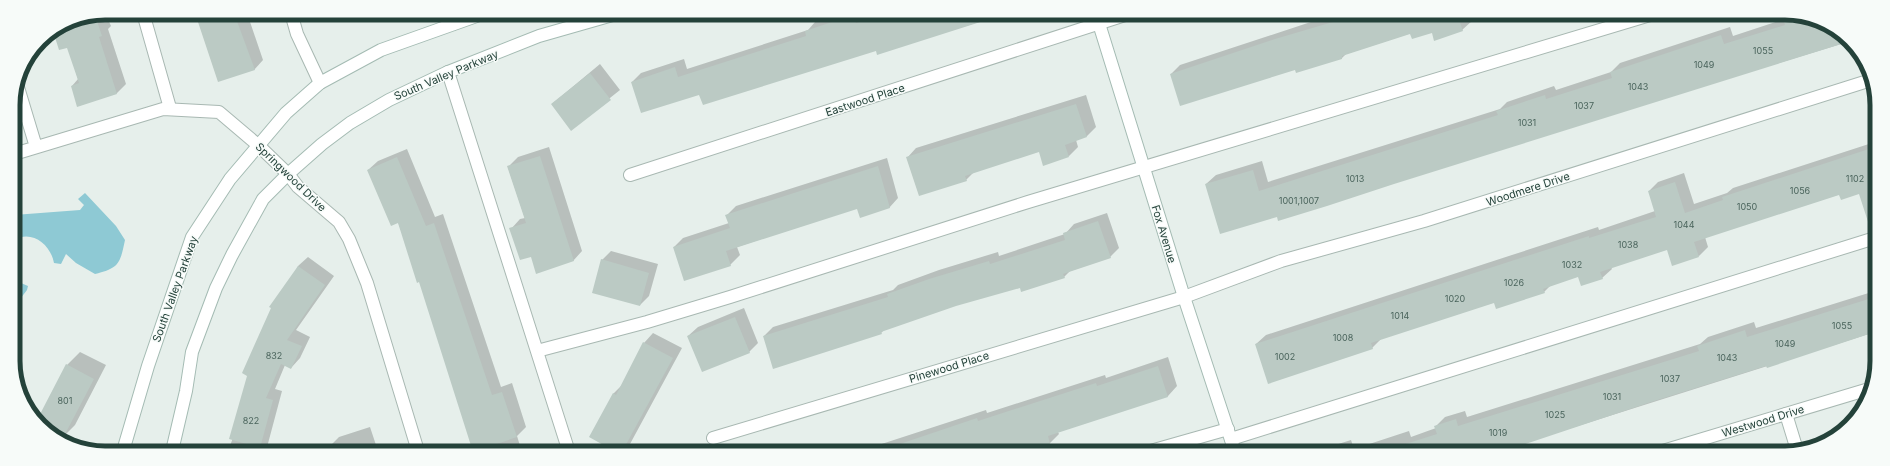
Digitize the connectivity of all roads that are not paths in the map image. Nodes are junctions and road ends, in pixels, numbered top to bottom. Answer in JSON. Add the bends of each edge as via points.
{"nodes":[{"id":1,"x":145,"y":20,"type":"edge"},
{"id":2,"x":293,"y":20,"type":"edge"},
{"id":3,"x":449,"y":20,"type":"edge"},
{"id":4,"x":587,"y":20,"type":"edge"},
{"id":5,"x":1095,"y":20,"type":"edge"},
{"id":6,"x":1098,"y":20,"type":"edge"},
{"id":7,"x":1633,"y":20,"type":"edge"},
{"id":8,"x":448,"y":72,"type":"junction"},
{"id":9,"x":1866,"y":82,"type":"edge"},
{"id":10,"x":320,"y":83,"type":"junction"},
{"id":11,"x":21,"y":96,"type":"edge"},
{"id":12,"x":170,"y":108,"type":"junction"},
{"id":13,"x":259,"y":146,"type":"junction"},
{"id":14,"x":36,"y":147,"type":"junction"},
{"id":15,"x":20,"y":152,"type":"edge"},
{"id":16,"x":1144,"y":167,"type":"junction"},
{"id":17,"x":288,"y":174,"type":"junction"},
{"id":18,"x":630,"y":175,"type":"dead end"},
{"id":19,"x":1870,"y":240,"type":"edge"},
{"id":20,"x":1184,"y":297,"type":"junction"},
{"id":21,"x":537,"y":351,"type":"junction"},
{"id":22,"x":1864,"y":391,"type":"edge"},
{"id":23,"x":1786,"y":414,"type":"junction"},
{"id":24,"x":1229,"y":434,"type":"junction"},
{"id":25,"x":713,"y":438,"type":"dead end"},
{"id":26,"x":1795,"y":445,"type":"edge"},
{"id":27,"x":124,"y":446,"type":"edge"},
{"id":28,"x":173,"y":446,"type":"edge"},
{"id":29,"x":416,"y":446,"type":"edge"},
{"id":30,"x":567,"y":446,"type":"edge"},
{"id":31,"x":1174,"y":446,"type":"edge"},
{"id":32,"x":1233,"y":446,"type":"edge"},
{"id":33,"x":1679,"y":446,"type":"edge"}],
"edges":[{"from":1,"to":12,"type":"street"},
{"from":2,"to":10,"type":"street"},
{"from":3,"to":10,"type":"street","name":"South Valley Parkway","via":[[381,50]]},
{"from":4,"to":8,"type":"street","name":"South Valley Parkway"},
{"from":5,"to":18,"type":"street","name":"Eastwood Place"},
{"from":6,"to":16,"type":"street","name":"Fox Avenue"},
{"from":7,"to":16,"type":"street"},
{"from":8,"to":17,"type":"street","name":"South Valley Parkway","via":[[389,100],[350,123]]},
{"from":8,"to":21,"type":"street"},
{"from":9,"to":20,"type":"street","name":"Woodmere Drive","via":[[1424,221],[1281,262]]},
{"from":10,"to":13,"type":"street","name":"South Valley Parkway","via":[[286,112]]},
{"from":11,"to":14,"type":"street"},
{"from":12,"to":13,"type":"street","name":"Springwood Drive","via":[[219,112]]},
{"from":12,"to":14,"type":"street","name":"Springwood Drive"},
{"from":13,"to":17,"type":"street","name":"Springwood Drive"},
{"from":13,"to":27,"type":"street","name":"South Valley Parkway","via":[[230,179],[192,237],[148,366]]},
{"from":14,"to":15,"type":"street","name":"Springwood Drive"},
{"from":16,"to":20,"type":"street","name":"Fox Avenue"},
{"from":16,"to":21,"type":"street","via":[[648,322]]},
{"from":17,"to":28,"type":"street","name":"South Valley Parkway","via":[[263,199],[216,288],[192,352]]},
{"from":17,"to":29,"type":"street","name":"Springwood Drive","via":[[298,187],[339,222],[349,239],[367,283]]},
{"from":19,"to":24,"type":"street"},
{"from":20,"to":24,"type":"street","name":"Fox Avenue"},
{"from":20,"to":25,"type":"street","name":"Pinewood Place"},
{"from":21,"to":30,"type":"street"},
{"from":22,"to":23,"type":"street","name":"Westwood Drive"},
{"from":23,"to":26,"type":"street"},
{"from":23,"to":33,"type":"street","name":"Westwood Drive"},
{"from":24,"to":31,"type":"street"},
{"from":24,"to":32,"type":"street","name":"Fox Avenue"}]}
